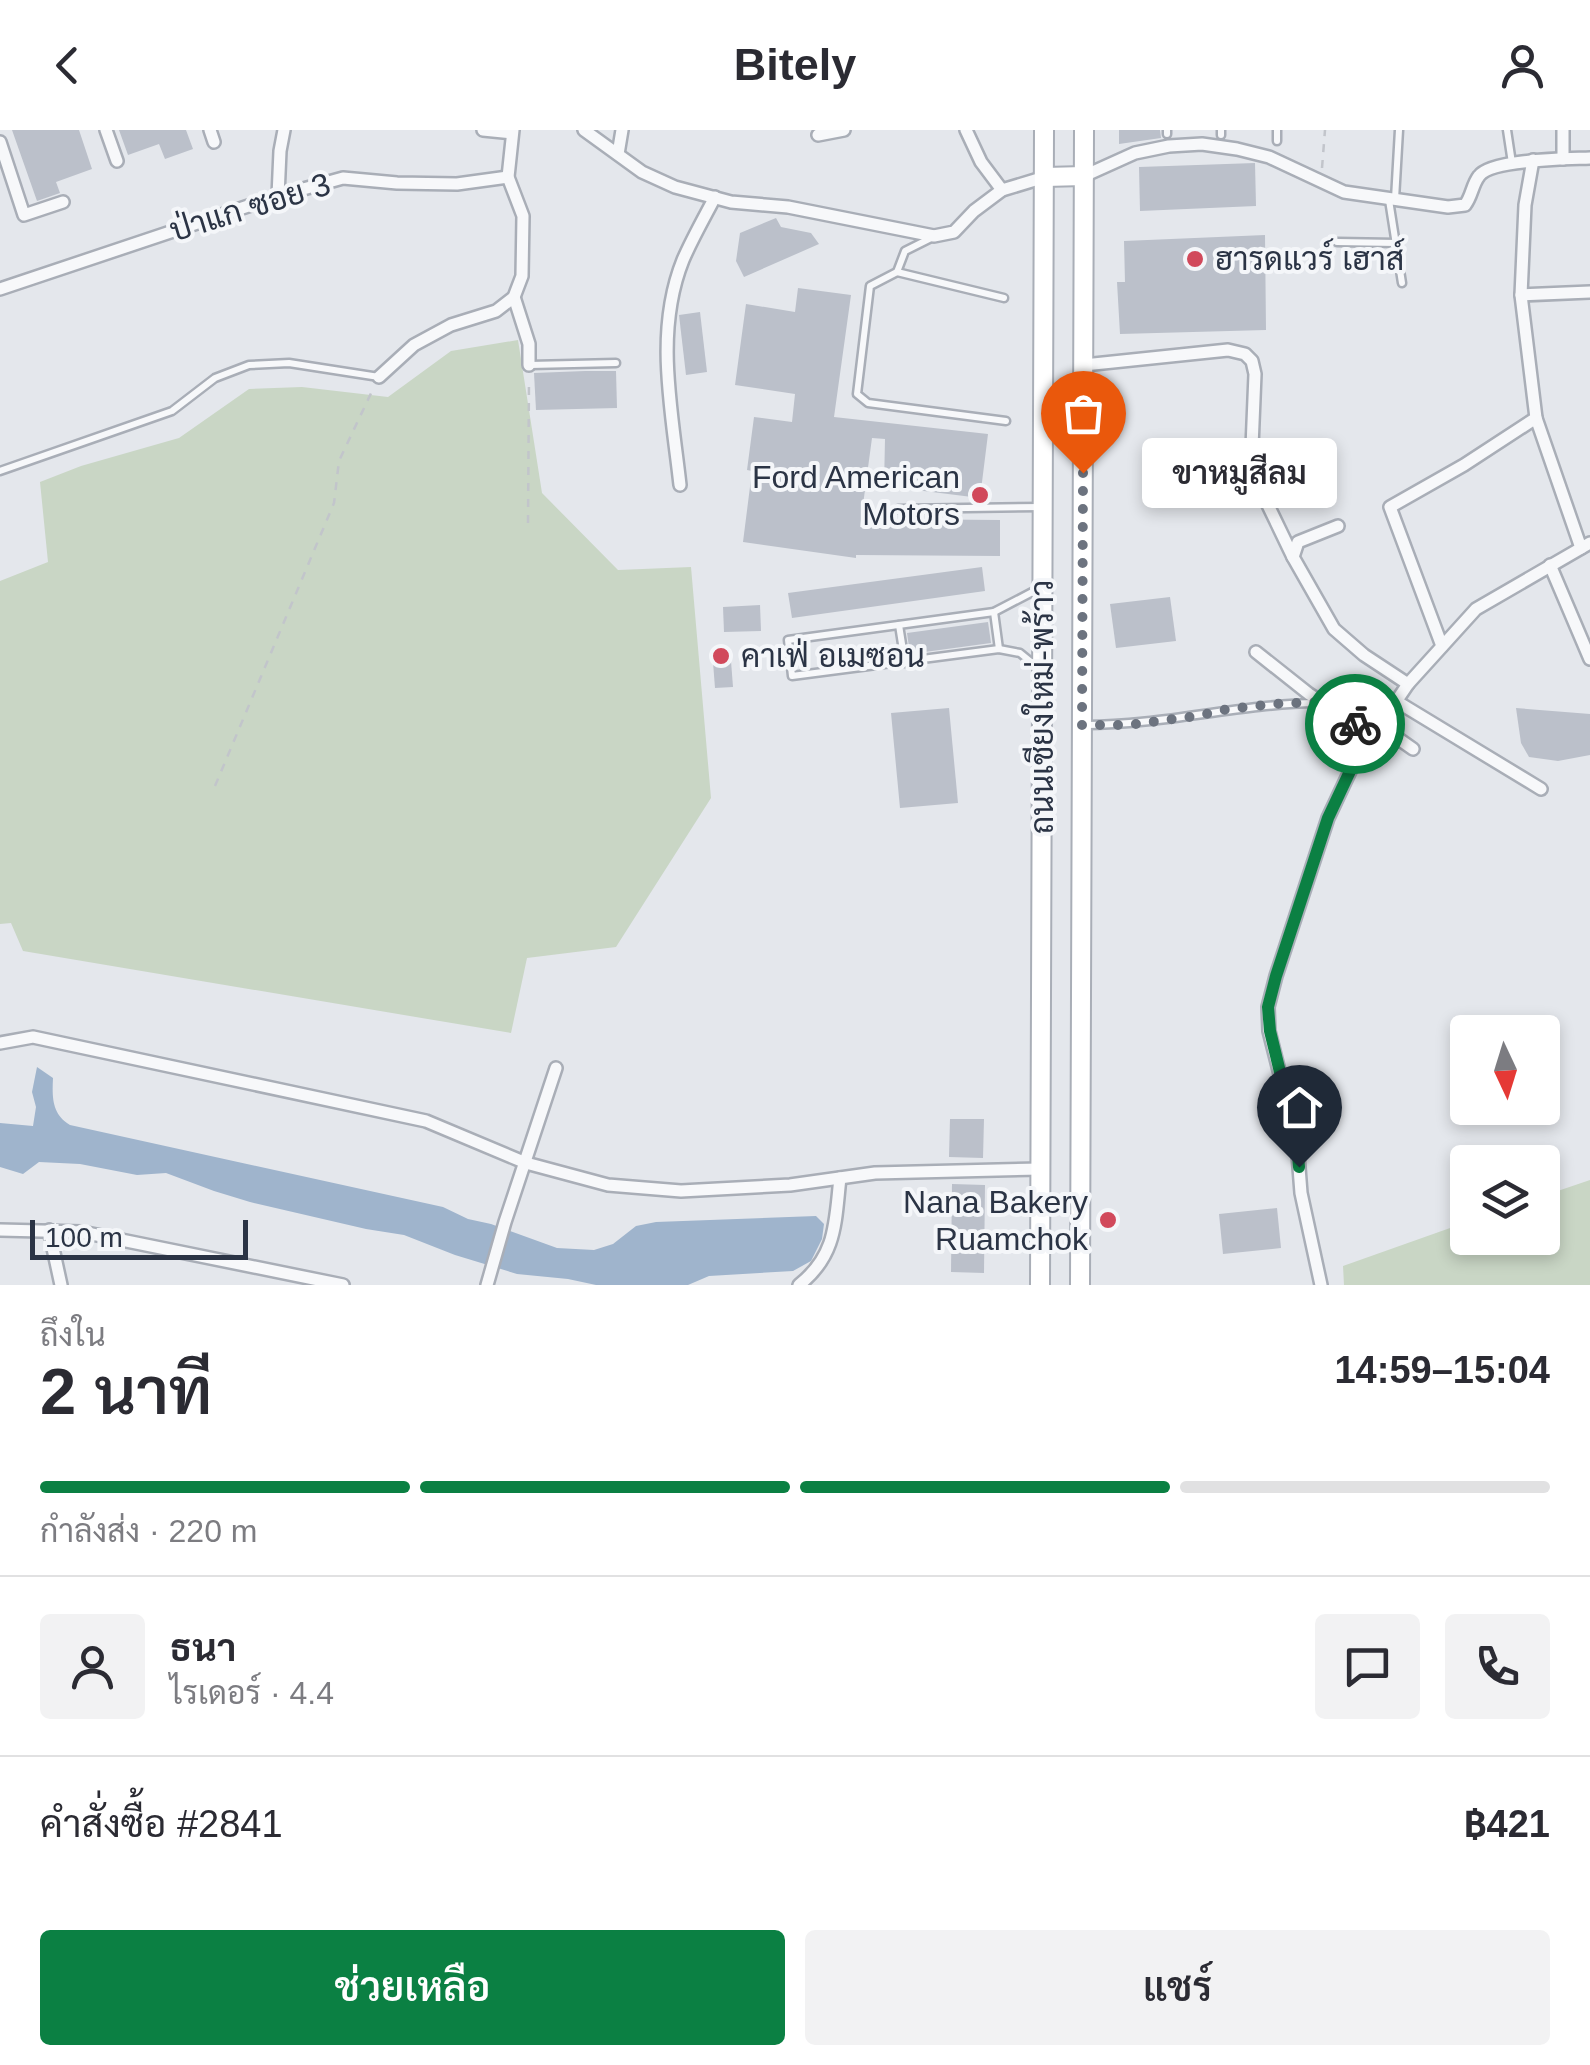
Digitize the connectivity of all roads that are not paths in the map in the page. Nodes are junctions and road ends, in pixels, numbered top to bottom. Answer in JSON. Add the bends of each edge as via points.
{"nodes":[{"id":1,"x":106,"y":130,"type":"edge"},
{"id":2,"x":284,"y":130,"type":"edge"},
{"id":3,"x":483,"y":130,"type":"edge"},
{"id":4,"x":584,"y":130,"type":"edge"},
{"id":5,"x":622,"y":130,"type":"edge"},
{"id":6,"x":844,"y":130,"type":"edge"},
{"id":7,"x":966,"y":130,"type":"edge"},
{"id":8,"x":1044,"y":130,"type":"edge"},
{"id":9,"x":1084,"y":130,"type":"edge"},
{"id":10,"x":1276,"y":130,"type":"edge"},
{"id":11,"x":1399,"y":130,"type":"edge"},
{"id":12,"x":1507,"y":130,"type":"edge"},
{"id":13,"x":1563,"y":130,"type":"edge"},
{"id":14,"x":513,"y":132,"type":"edge"},
{"id":15,"x":818,"y":135,"type":"dead end"},
{"id":16,"x":1276,"y":141,"type":"dead end"},
{"id":17,"x":0,"y":142,"type":"edge"},
{"id":18,"x":618,"y":154,"type":"junction"},
{"id":19,"x":1590,"y":158,"type":"edge"},
{"id":20,"x":1563,"y":159,"type":"junction"},
{"id":21,"x":1533,"y":160,"type":"junction"},
{"id":22,"x":116,"y":161,"type":"dead end"},
{"id":23,"x":1512,"y":164,"type":"junction"},
{"id":24,"x":1084,"y":176,"type":"junction"},
{"id":25,"x":508,"y":177,"type":"junction"},
{"id":26,"x":1044,"y":177,"type":"junction"},
{"id":27,"x":1002,"y":190,"type":"junction"},
{"id":28,"x":278,"y":196,"type":"junction"},
{"id":29,"x":715,"y":198,"type":"junction"},
{"id":30,"x":1392,"y":200,"type":"junction"},
{"id":31,"x":63,"y":202,"type":"dead end"},
{"id":32,"x":934,"y":236,"type":"junction"},
{"id":33,"x":1337,"y":242,"type":"dead end"},
{"id":34,"x":1396,"y":242,"type":"junction"},
{"id":35,"x":898,"y":272,"type":"junction"},
{"id":36,"x":1402,"y":283,"type":"dead end"},
{"id":37,"x":0,"y":289,"type":"edge"},
{"id":38,"x":1590,"y":292,"type":"edge"},
{"id":39,"x":1521,"y":295,"type":"junction"},
{"id":40,"x":514,"y":298,"type":"junction"},
{"id":41,"x":1004,"y":298,"type":"dead end"},
{"id":42,"x":616,"y":363,"type":"dead end"},
{"id":43,"x":529,"y":365,"type":"joint"},
{"id":44,"x":1084,"y":365,"type":"junction"},
{"id":45,"x":379,"y":377,"type":"joint"},
{"id":46,"x":1536,"y":418,"type":"junction"},
{"id":47,"x":1006,"y":421,"type":"dead end"},
{"id":48,"x":0,"y":471,"type":"edge"},
{"id":49,"x":680,"y":485,"type":"dead end"},
{"id":50,"x":1043,"y":507,"type":"junction"},
{"id":51,"x":898,"y":509,"type":"dead end"},
{"id":52,"x":1338,"y":526,"type":"dead end"},
{"id":53,"x":1586,"y":546,"type":"edge"},
{"id":54,"x":1293,"y":557,"type":"junction"},
{"id":55,"x":1550,"y":565,"type":"junction"},
{"id":56,"x":1042,"y":587,"type":"junction"},
{"id":57,"x":994,"y":612,"type":"junction"},
{"id":58,"x":899,"y":625,"type":"junction"},
{"id":59,"x":1442,"y":646,"type":"junction"},
{"id":60,"x":1000,"y":649,"type":"junction"},
{"id":61,"x":1256,"y":652,"type":"dead end"},
{"id":62,"x":1590,"y":659,"type":"edge"},
{"id":63,"x":905,"y":662,"type":"junction"},
{"id":64,"x":1041,"y":670,"type":"junction"},
{"id":65,"x":1408,"y":684,"type":"junction"},
{"id":66,"x":1396,"y":701,"type":"junction"},
{"id":67,"x":1322,"y":702,"type":"junction"},
{"id":68,"x":1082,"y":725,"type":"junction"},
{"id":69,"x":1368,"y":733,"type":"junction"},
{"id":70,"x":1413,"y":749,"type":"dead end"},
{"id":71,"x":1540,"y":790,"type":"dead end"},
{"id":72,"x":0,"y":1043,"type":"edge"},
{"id":73,"x":556,"y":1068,"type":"dead end"},
{"id":74,"x":526,"y":1163,"type":"junction"},
{"id":75,"x":1040,"y":1169,"type":"junction"},
{"id":76,"x":840,"y":1178,"type":"junction"},
{"id":77,"x":0,"y":1230,"type":"edge"},
{"id":78,"x":49,"y":1230,"type":"junction"},
{"id":79,"x":488,"y":1279,"type":"edge"},
{"id":80,"x":61,"y":1285,"type":"edge"},
{"id":81,"x":343,"y":1285,"type":"edge"},
{"id":82,"x":799,"y":1285,"type":"edge"},
{"id":83,"x":1040,"y":1285,"type":"edge"},
{"id":84,"x":1080,"y":1285,"type":"edge"},
{"id":85,"x":1321,"y":1285,"type":"edge"}],
"edges":[{"from":1,"to":22,"type":"street"},
{"from":2,"to":28,"type":"street"},
{"from":3,"to":14,"type":"street"},
{"from":4,"to":18,"type":"street"},
{"from":5,"to":18,"type":"street"},
{"from":6,"to":15,"type":"street"},
{"from":7,"to":27,"type":"street"},
{"from":8,"to":26,"type":"main road","name":"ถนนเชียงใหม่-พร้าว"},
{"from":9,"to":24,"type":"main road","name":"ถนนเชียงใหม่-พร้าว"},
{"from":10,"to":16,"type":"lane"},
{"from":11,"to":30,"type":"lane"},
{"from":12,"to":23,"type":"lane"},
{"from":13,"to":20,"type":"street"},
{"from":14,"to":25,"type":"street"},
{"from":17,"to":31,"type":"street","via":[[24,215]]},
{"from":18,"to":29,"type":"street","via":[[675,188]]},
{"from":19,"to":20,"type":"street"},
{"from":20,"to":21,"type":"street"},
{"from":21,"to":23,"type":"street"},
{"from":21,"to":39,"type":"street"},
{"from":23,"to":30,"type":"street","via":[[1479,174],[1464,204]]},
{"from":24,"to":26,"type":"main road"},
{"from":24,"to":30,"type":"street","via":[[1135,153],[1202,144],[1269,156],[1344,192]]},
{"from":24,"to":44,"type":"main road","name":"ถนนเชียงใหม่-พร้าว"},
{"from":25,"to":28,"type":"street","name":"ป่าแก ซอย 3","via":[[456,184],[343,178]]},
{"from":25,"to":40,"type":"street","via":[[523,216],[522,276]]},
{"from":26,"to":27,"type":"street"},
{"from":26,"to":50,"type":"main road","name":"ถนนเชียงใหม่-พร้าว"},
{"from":27,"to":32,"type":"street","via":[[954,232]]},
{"from":28,"to":37,"type":"street","name":"ป่าแก ซอย 3"},
{"from":29,"to":32,"type":"street"},
{"from":29,"to":49,"type":"street","via":[[683,260],[667,331]]},
{"from":30,"to":34,"type":"lane"},
{"from":32,"to":35,"type":"lane","via":[[904,251]]},
{"from":33,"to":34,"type":"lane"},
{"from":34,"to":36,"type":"lane"},
{"from":35,"to":41,"type":"lane"},
{"from":35,"to":47,"type":"lane","via":[[870,286],[858,394],[868,403]]},
{"from":38,"to":39,"type":"street"},
{"from":39,"to":46,"type":"street"},
{"from":40,"to":43,"type":"street"},
{"from":40,"to":45,"type":"street","via":[[414,345]]},
{"from":42,"to":43,"type":"lane"},
{"from":44,"to":54,"type":"street","via":[[1228,350],[1245,354],[1255,374],[1252,447]]},
{"from":44,"to":68,"type":"main road","name":"ถนนเชียงใหม่-พร้าว"},
{"from":45,"to":48,"type":"lane","via":[[288,363],[249,365],[215,378],[172,411]]},
{"from":46,"to":53,"type":"street"},
{"from":46,"to":59,"type":"street","via":[[1390,507]]},
{"from":50,"to":51,"type":"lane"},
{"from":50,"to":56,"type":"main road","name":"ถนนเชียงใหม่-พร้าว"},
{"from":52,"to":54,"type":"street","via":[[1298,542]]},
{"from":53,"to":55,"type":"street"},
{"from":54,"to":65,"type":"street","via":[[1334,629]]},
{"from":55,"to":59,"type":"street","via":[[1476,608]]},
{"from":55,"to":62,"type":"street"},
{"from":56,"to":57,"type":"lane"},
{"from":56,"to":64,"type":"main road","name":"ถนนเชียงใหม่-พร้าว"},
{"from":57,"to":58,"type":"lane"},
{"from":57,"to":60,"type":"lane"},
{"from":58,"to":63,"type":"lane"},
{"from":58,"to":63,"type":"lane","via":[[788,640],[792,676]]},
{"from":59,"to":65,"type":"street"},
{"from":60,"to":63,"type":"lane"},
{"from":60,"to":64,"type":"lane","via":[[1020,652]]},
{"from":61,"to":67,"type":"street"},
{"from":64,"to":75,"type":"main road","name":"ถนนเชียงใหม่-พร้าว"},
{"from":65,"to":66,"type":"street"},
{"from":66,"to":69,"type":"street"},
{"from":66,"to":71,"type":"street"},
{"from":67,"to":68,"type":"lane"},
{"from":67,"to":69,"type":"street"},
{"from":68,"to":84,"type":"main road","name":"ถนนเชียงใหม่-พร้าว"},
{"from":69,"to":70,"type":"street","via":[[1396,737]]},
{"from":69,"to":85,"type":"street","via":[[1328,818],[1268,1007]]},
{"from":72,"to":74,"type":"street","via":[[34,1036],[426,1121]]},
{"from":73,"to":74,"type":"street"},
{"from":74,"to":76,"type":"street","via":[[608,1185],[682,1191]]},
{"from":74,"to":79,"type":"street"},
{"from":75,"to":76,"type":"street"},
{"from":75,"to":83,"type":"main road","name":"ถนนเชียงใหม่-พร้าว"},
{"from":76,"to":82,"type":"street","via":[[833,1238]]},
{"from":77,"to":78,"type":"street"},
{"from":78,"to":80,"type":"street"},
{"from":78,"to":81,"type":"street"}]}
